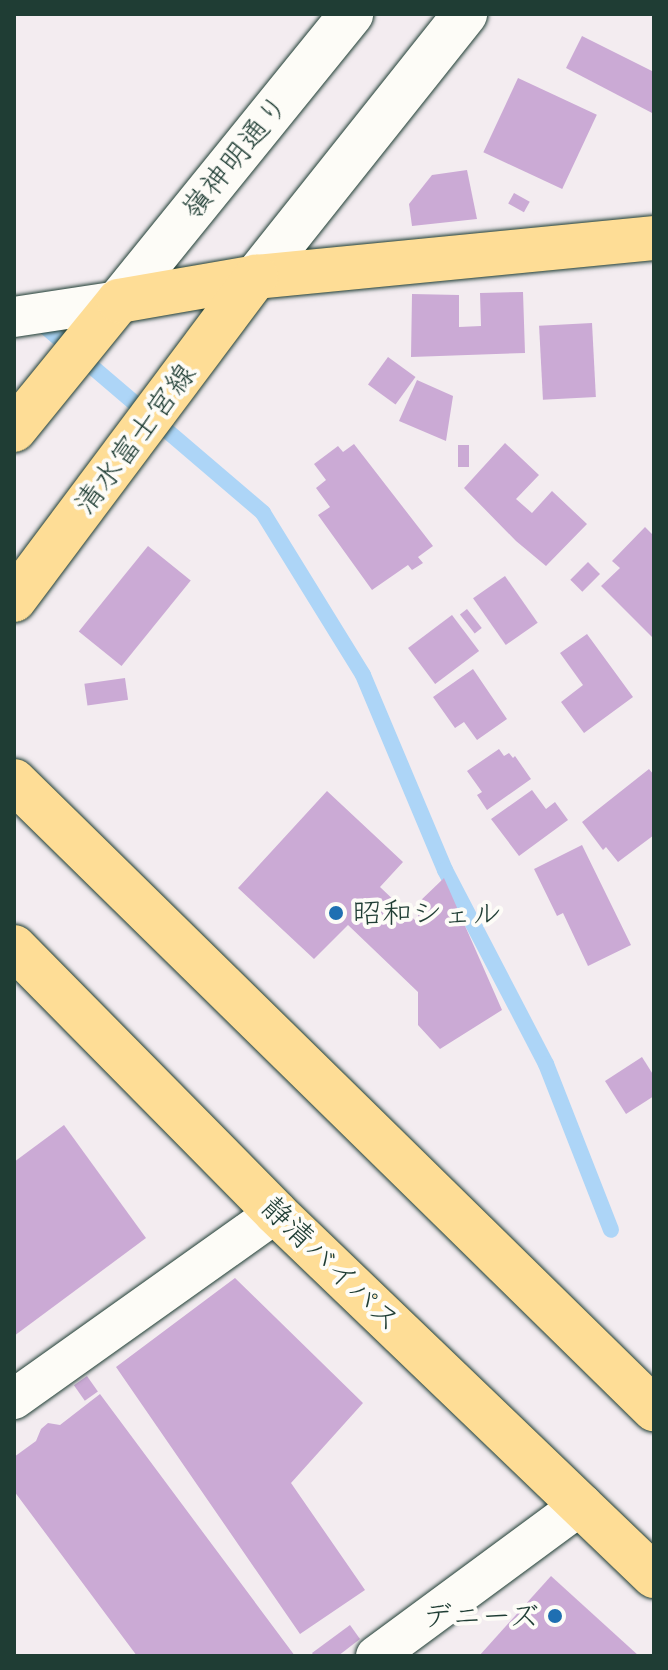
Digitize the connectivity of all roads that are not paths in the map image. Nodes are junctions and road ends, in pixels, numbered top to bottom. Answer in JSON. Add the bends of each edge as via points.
{"nodes":[{"id":1,"x":351,"y":14,"type":"edge"},
{"id":2,"x":465,"y":14,"type":"edge"},
{"id":3,"x":654,"y":238,"type":"edge"},
{"id":4,"x":256,"y":277,"type":"junction"},
{"id":5,"x":119,"y":301,"type":"junction"},
{"id":6,"x":14,"y":317,"type":"edge"},
{"id":7,"x":14,"y":430,"type":"edge"},
{"id":8,"x":14,"y":600,"type":"edge"},
{"id":9,"x":14,"y":781,"type":"edge"},
{"id":10,"x":14,"y":947,"type":"edge"},
{"id":11,"x":276,"y":1213,"type":"junction"},
{"id":12,"x":14,"y":1399,"type":"edge"},
{"id":13,"x":654,"y":1409,"type":"edge"},
{"id":14,"x":582,"y":1504,"type":"junction"},
{"id":15,"x":654,"y":1576,"type":"edge"},
{"id":16,"x":376,"y":1656,"type":"edge"}],
"edges":[{"from":1,"to":5,"type":"main road","name":"嶺神明通り"},
{"from":2,"to":4,"type":"main road"},
{"from":3,"to":4,"type":"main road"},
{"from":4,"to":5,"type":"main road"},
{"from":4,"to":8,"type":"main road","name":"清水富士宮線"},
{"from":5,"to":6,"type":"street"},
{"from":5,"to":7,"type":"main road"},
{"from":9,"to":13,"type":"main road"},
{"from":10,"to":11,"type":"main road","name":"静清バイパス"},
{"from":11,"to":12,"type":"street"},
{"from":11,"to":14,"type":"main road","name":"静清バイパス"},
{"from":14,"to":15,"type":"main road","name":"静清バイパス"},
{"from":14,"to":16,"type":"street"}]}
